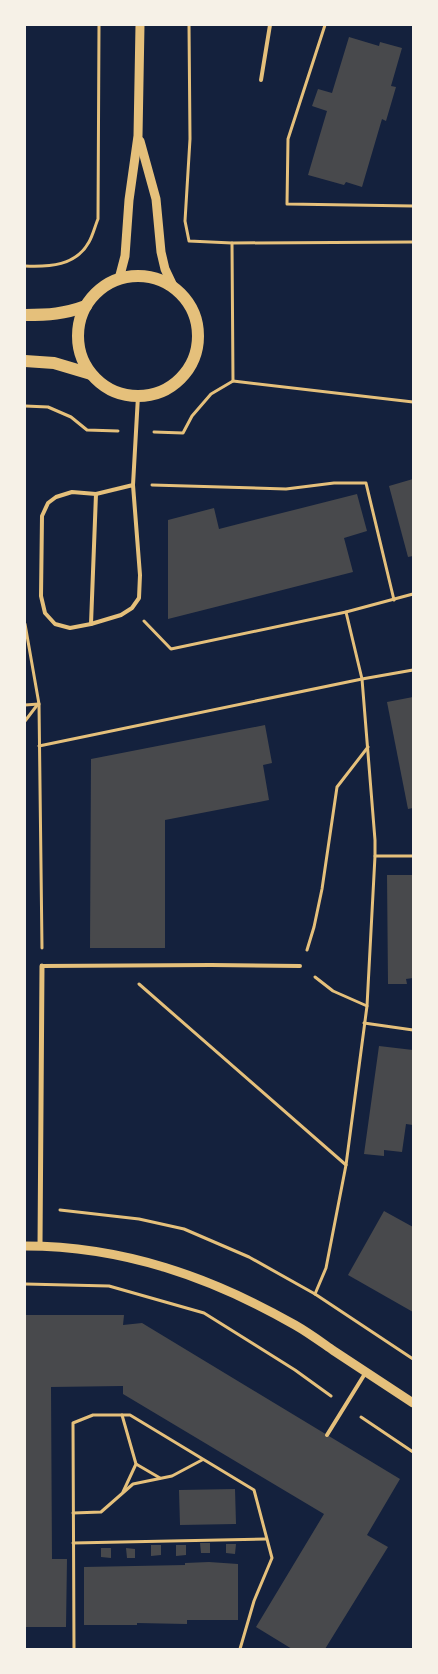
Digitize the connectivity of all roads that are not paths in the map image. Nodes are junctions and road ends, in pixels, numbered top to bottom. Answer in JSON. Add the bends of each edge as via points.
{"nodes":[{"id":1,"x":140,"y":25,"type":"edge"},
{"id":2,"x":270,"y":25,"type":"edge"},
{"id":3,"x":261,"y":80,"type":"dead end"},
{"id":4,"x":138,"y":136,"type":"junction"},
{"id":5,"x":119,"y":279,"type":"junction"},
{"id":6,"x":174,"y":288,"type":"junction"},
{"id":7,"x":86,"y":306,"type":"junction"},
{"id":8,"x":25,"y":315,"type":"edge"},
{"id":9,"x":25,"y":361,"type":"edge"},
{"id":10,"x":91,"y":374,"type":"junction"},
{"id":11,"x":138,"y":396,"type":"junction"},
{"id":12,"x":133,"y":485,"type":"junction"},
{"id":13,"x":96,"y":494,"type":"junction"},
{"id":14,"x":91,"y":624,"type":"junction"},
{"id":15,"x":42,"y":966,"type":"joint"},
{"id":16,"x":300,"y":966,"type":"road end"},
{"id":17,"x":25,"y":1246,"type":"edge"},
{"id":18,"x":40,"y":1246,"type":"junction"},
{"id":19,"x":366,"y":1372,"type":"junction"},
{"id":20,"x":413,"y":1403,"type":"edge"},
{"id":21,"x":327,"y":1434,"type":"dead end"}],
"edges":[{"from":1,"to":4,"type":"street"},
{"from":2,"to":3,"type":"lane"},
{"from":4,"to":5,"type":"street","via":[[125,256]]},
{"from":4,"to":6,"type":"street","via":[[156,199],[161,252]]},
{"from":5,"to":6,"type":"main road","via":[[142,276]]},
{"from":5,"to":7,"type":"main road","via":[[95,294]]},
{"from":6,"to":11,"type":"main road","via":[[184,298],[196,321],[196,348],[192,361],[176,382],[158,392]]},
{"from":7,"to":8,"type":"main road","via":[[52,316]]},
{"from":7,"to":10,"type":"main road","via":[[80,319],[79,348]]},
{"from":9,"to":10,"type":"main road","via":[[54,364]]},
{"from":10,"to":11,"type":"main road","via":[[112,390]]},
{"from":11,"to":12,"type":"lane"},
{"from":12,"to":13,"type":"lane"},
{"from":12,"to":14,"type":"lane","via":[[140,575],[138,598],[132,608],[121,615]]},
{"from":13,"to":14,"type":"lane"},
{"from":13,"to":14,"type":"lane","via":[[72,492],[56,497],[48,502],[42,516],[41,596],[45,613],[55,624],[70,628]]},
{"from":15,"to":16,"type":"lane"},
{"from":15,"to":18,"type":"street"},
{"from":17,"to":18,"type":"street"},
{"from":18,"to":19,"type":"street","via":[[81,1248],[120,1255],[170,1268],[222,1288],[296,1326]]},
{"from":19,"to":20,"type":"street"},
{"from":19,"to":21,"type":"lane"}]}
